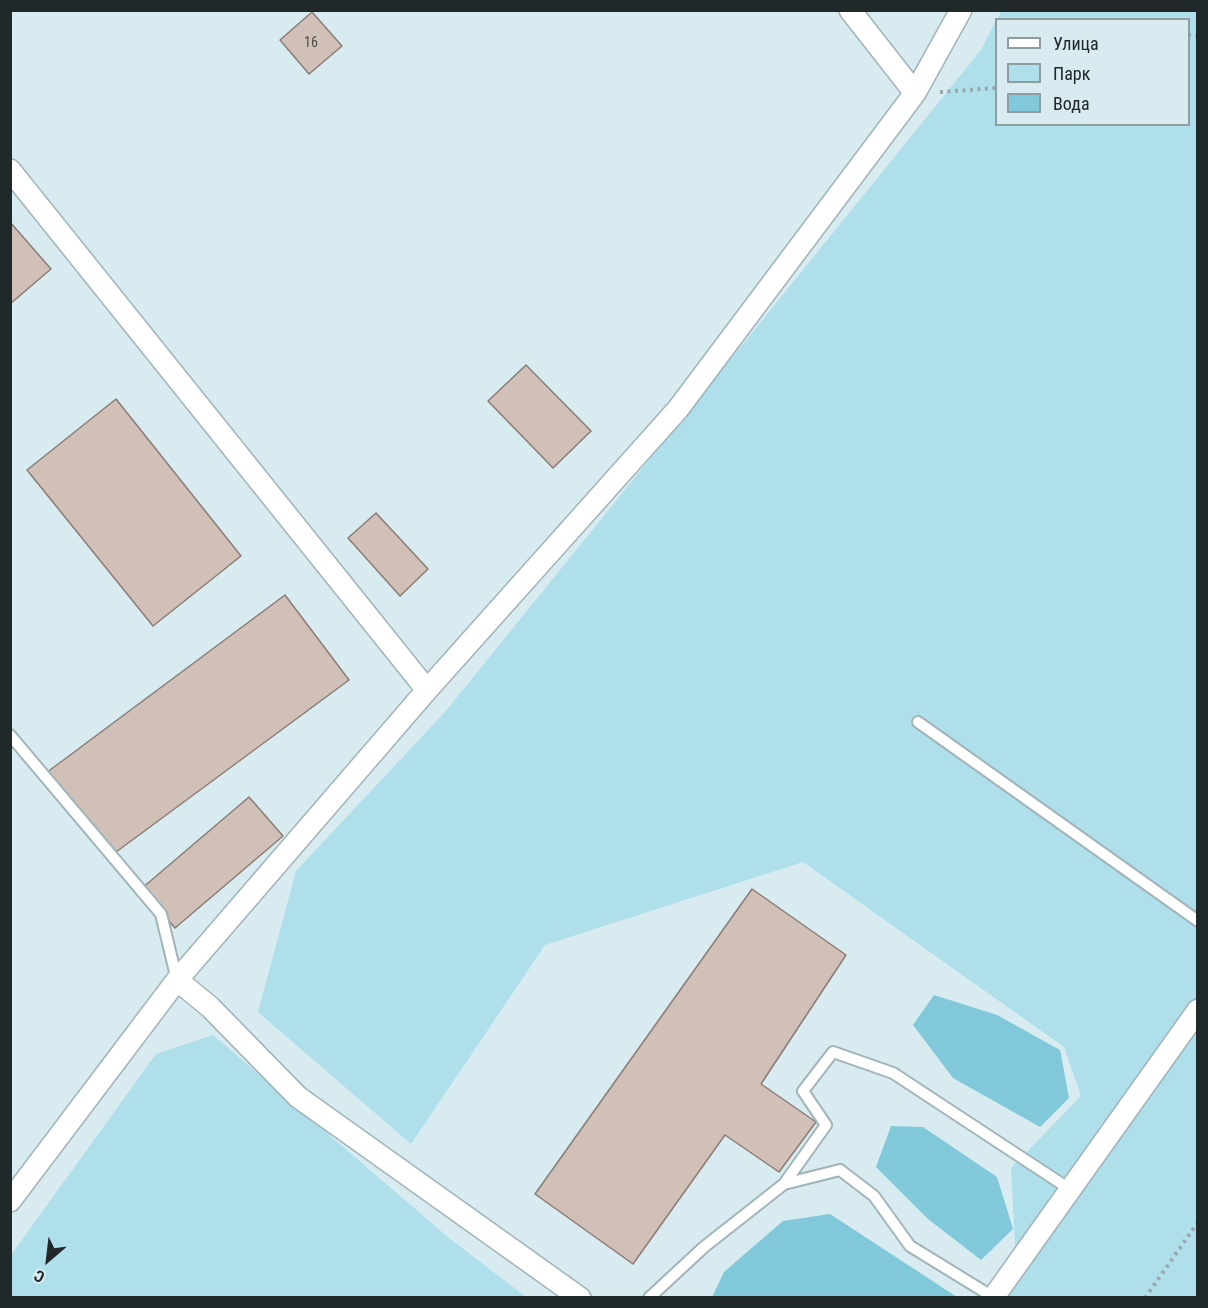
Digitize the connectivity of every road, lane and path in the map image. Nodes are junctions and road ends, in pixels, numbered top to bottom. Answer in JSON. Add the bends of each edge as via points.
{"nodes":[{"id":1,"x":850,"y":10,"type":"edge"},
{"id":2,"x":961,"y":10,"type":"edge"},
{"id":3,"x":995,"y":88,"type":"edge"},
{"id":4,"x":915,"y":93,"type":"junction"},
{"id":5,"x":10,"y":170,"type":"edge"},
{"id":6,"x":427,"y":690,"type":"junction"},
{"id":7,"x":918,"y":722,"type":"dead end"},
{"id":8,"x":10,"y":735,"type":"edge"},
{"id":9,"x":1197,"y":921,"type":"edge"},
{"id":10,"x":177,"y":980,"type":"junction"},
{"id":11,"x":1197,"y":1010,"type":"edge"},
{"id":12,"x":784,"y":1184,"type":"junction"},
{"id":13,"x":1071,"y":1190,"type":"junction"},
{"id":14,"x":10,"y":1201,"type":"edge"},
{"id":15,"x":1197,"y":1222,"type":"edge"},
{"id":16,"x":993,"y":1297,"type":"edge"},
{"id":17,"x":580,"y":1298,"type":"edge"},
{"id":18,"x":649,"y":1298,"type":"edge"},
{"id":19,"x":1145,"y":1298,"type":"edge"}],
"edges":[{"from":1,"to":4,"type":"street"},
{"from":2,"to":4,"type":"street"},
{"from":3,"to":4,"type":"path"},
{"from":4,"to":6,"type":"street","via":[[678,409]]},
{"from":5,"to":6,"type":"street"},
{"from":6,"to":10,"type":"street"},
{"from":7,"to":9,"type":"lane"},
{"from":8,"to":10,"type":"lane","via":[[162,914]]},
{"from":10,"to":14,"type":"street"},
{"from":10,"to":17,"type":"street","via":[[210,1007],[298,1096]]},
{"from":11,"to":13,"type":"street"},
{"from":12,"to":13,"type":"lane","via":[[826,1125],[803,1091],[833,1052],[893,1073]]},
{"from":12,"to":16,"type":"lane","via":[[840,1170],[874,1196],[910,1246]]},
{"from":12,"to":18,"type":"lane","via":[[704,1247]]},
{"from":13,"to":16,"type":"street"},
{"from":15,"to":19,"type":"path"}]}
